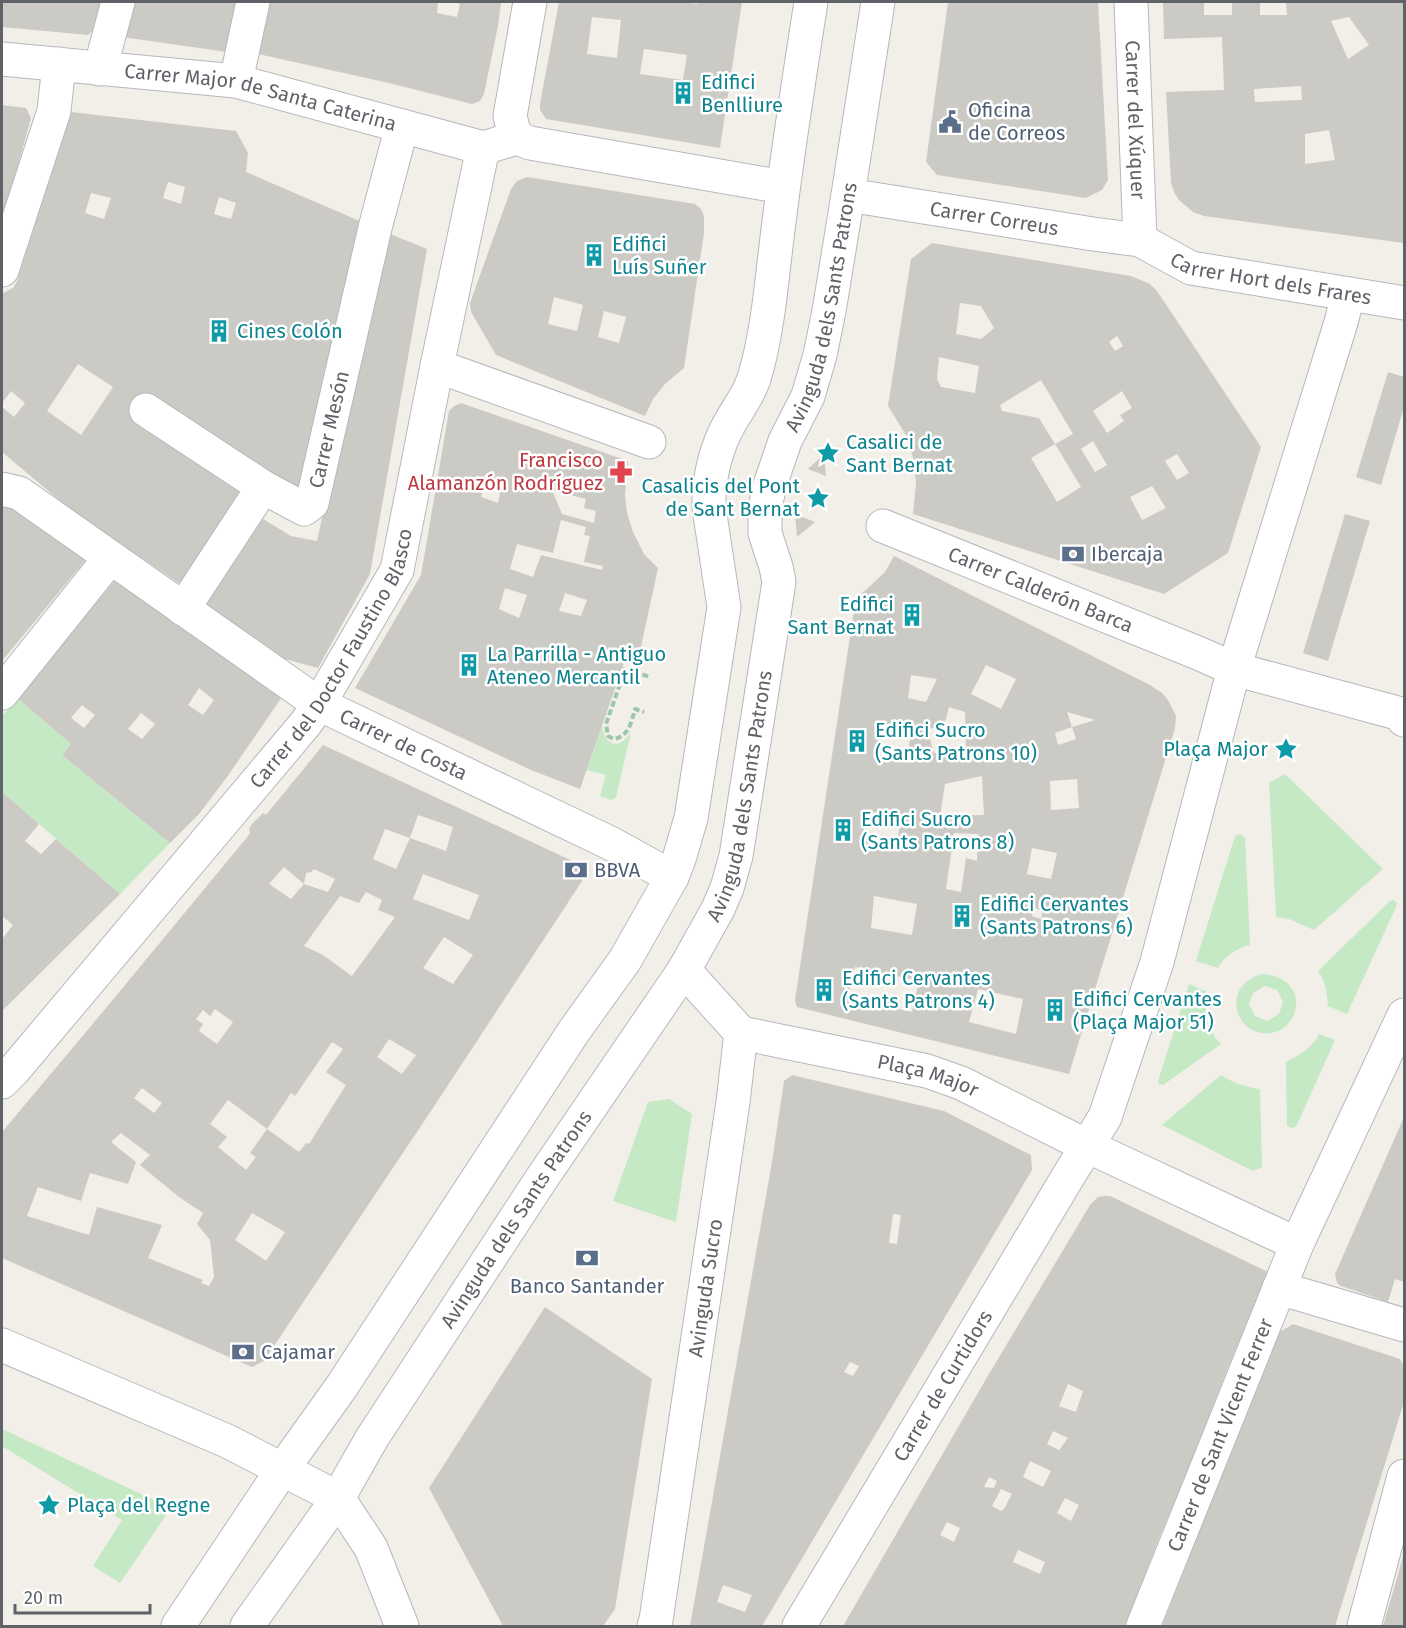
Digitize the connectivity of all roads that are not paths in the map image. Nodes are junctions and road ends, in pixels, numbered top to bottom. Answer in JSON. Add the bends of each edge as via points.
{"nodes":[{"id":1,"x":118,"y":2,"type":"edge"},
{"id":2,"x":253,"y":2,"type":"edge"},
{"id":3,"x":530,"y":2,"type":"edge"},
{"id":4,"x":811,"y":2,"type":"edge"},
{"id":5,"x":878,"y":2,"type":"edge"},
{"id":6,"x":1131,"y":2,"type":"edge"},
{"id":7,"x":2,"y":59,"type":"edge"},
{"id":8,"x":58,"y":64,"type":"junction"},
{"id":9,"x":100,"y":69,"type":"junction"},
{"id":10,"x":236,"y":81,"type":"junction"},
{"id":11,"x":402,"y":126,"type":"junction"},
{"id":12,"x":517,"y":138,"type":"junction"},
{"id":13,"x":483,"y":148,"type":"junction"},
{"id":14,"x":783,"y":187,"type":"junction"},
{"id":15,"x":848,"y":195,"type":"junction"},
{"id":16,"x":1140,"y":240,"type":"junction"},
{"id":17,"x":2,"y":270,"type":"edge"},
{"id":18,"x":1348,"y":294,"type":"junction"},
{"id":19,"x":1404,"y":303,"type":"edge"},
{"id":20,"x":437,"y":366,"type":"junction"},
{"id":21,"x":146,"y":410,"type":"dead end"},
{"id":22,"x":649,"y":442,"type":"dead end"},
{"id":23,"x":263,"y":487,"type":"junction"},
{"id":24,"x":2,"y":489,"type":"edge"},
{"id":25,"x":883,"y":526,"type":"dead end"},
{"id":26,"x":110,"y":558,"type":"junction"},
{"id":27,"x":183,"y":609,"type":"junction"},
{"id":28,"x":1234,"y":669,"type":"junction"},
{"id":29,"x":2,"y":693,"type":"edge"},
{"id":30,"x":319,"y":704,"type":"junction"},
{"id":31,"x":1404,"y":720,"type":"edge"},
{"id":32,"x":672,"y":877,"type":"junction"},
{"id":33,"x":684,"y":970,"type":"junction"},
{"id":34,"x":1404,"y":1015,"type":"edge"},
{"id":35,"x":741,"y":1033,"type":"junction"},
{"id":36,"x":6,"y":1071,"type":"edge"},
{"id":37,"x":1087,"y":1146,"type":"junction"},
{"id":38,"x":1297,"y":1244,"type":"junction"},
{"id":39,"x":1279,"y":1288,"type":"junction"},
{"id":40,"x":1404,"y":1325,"type":"edge"},
{"id":41,"x":2,"y":1345,"type":"edge"},
{"id":42,"x":282,"y":1470,"type":"junction"},
{"id":43,"x":1404,"y":1476,"type":"edge"},
{"id":44,"x":338,"y":1498,"type":"junction"},
{"id":45,"x":178,"y":1626,"type":"edge"},
{"id":46,"x":247,"y":1626,"type":"edge"},
{"id":47,"x":402,"y":1626,"type":"edge"},
{"id":48,"x":654,"y":1626,"type":"edge"},
{"id":49,"x":799,"y":1626,"type":"edge"},
{"id":50,"x":1143,"y":1626,"type":"edge"},
{"id":51,"x":1364,"y":1626,"type":"edge"}],
"edges":[{"from":1,"to":9,"type":"street"},
{"from":2,"to":10,"type":"street"},
{"from":3,"to":12,"type":"street","via":[[510,116]]},
{"from":4,"to":14,"type":"street","name":"Avinguda dels Sants Patrons"},
{"from":5,"to":15,"type":"street","name":"Avinguda dels Sants Patrons"},
{"from":6,"to":16,"type":"street","name":"Carrer del Xúquer"},
{"from":7,"to":8,"type":"street","name":"Carrer Major de Santa Caterina"},
{"from":8,"to":9,"type":"street","name":"Carrer Major de Santa Caterina"},
{"from":8,"to":17,"type":"street","via":[[54,111]]},
{"from":9,"to":10,"type":"street","name":"Carrer Major de Santa Caterina"},
{"from":10,"to":11,"type":"street","name":"Carrer Major de Santa Caterina"},
{"from":11,"to":13,"type":"street","name":"Carrer Major de Santa Caterina"},
{"from":11,"to":23,"type":"street","name":"Carrer Mesón","via":[[312,503],[304,509]]},
{"from":12,"to":13,"type":"street"},
{"from":12,"to":14,"type":"street"},
{"from":13,"to":20,"type":"street","name":"Carrer del Doctor Faustino Blasco"},
{"from":14,"to":32,"type":"street","name":"Avinguda dels Sants Patrons","via":[[757,370],[717,452],[708,492],[724,607],[691,818]]},
{"from":15,"to":16,"type":"street","name":"Carrer Correus"},
{"from":15,"to":33,"type":"street","name":"Avinguda dels Sants Patrons","via":[[820,355],[808,396],[785,441],[765,507],[765,533],[779,582],[736,856],[718,909]]},
{"from":16,"to":18,"type":"street","name":"Carrer Hort dels Frares","via":[[1191,268]]},
{"from":18,"to":19,"type":"street","name":"Carrer Hort dels Frares"},
{"from":18,"to":28,"type":"street","name":"Carrer de Curtidors"},
{"from":20,"to":22,"type":"street"},
{"from":20,"to":30,"type":"street","name":"Carrer del Doctor Faustino Blasco","via":[[397,570]]},
{"from":21,"to":23,"type":"street","name":"Carrer Mesón"},
{"from":23,"to":27,"type":"street"},
{"from":24,"to":26,"type":"street","name":"Carrer de Costa","via":[[19,493]]},
{"from":25,"to":28,"type":"street","name":"Carrer Calderón Barca"},
{"from":26,"to":27,"type":"street","name":"Carrer de Costa"},
{"from":26,"to":29,"type":"street"},
{"from":27,"to":30,"type":"street","name":"Carrer de Costa"},
{"from":28,"to":31,"type":"street","name":"Carrer Calderón Barca","via":[[1401,714]]},
{"from":28,"to":37,"type":"street","name":"Carrer de Curtidors","via":[[1157,962],[1105,1117]]},
{"from":30,"to":32,"type":"street","name":"Carrer de Costa"},
{"from":30,"to":36,"type":"street","name":"Carrer del Doctor Faustino Blasco"},
{"from":32,"to":42,"type":"street","name":"Avinguda dels Sants Patrons","via":[[625,960]]},
{"from":33,"to":35,"type":"street"},
{"from":33,"to":44,"type":"street","name":"Avinguda dels Sants Patrons","via":[[542,1178],[372,1438]]},
{"from":34,"to":38,"type":"street"},
{"from":35,"to":37,"type":"street","name":"Plaça Major","via":[[927,1071],[961,1083]]},
{"from":35,"to":48,"type":"street","name":"Avinguda Sucro"},
{"from":37,"to":38,"type":"street","name":"Plaça Major"},
{"from":37,"to":49,"type":"street","name":"Carrer de Curtidors"},
{"from":38,"to":39,"type":"street","name":"Carrer de Sant Vicent Ferrer"},
{"from":39,"to":40,"type":"street"},
{"from":39,"to":50,"type":"street","name":"Carrer de Sant Vicent Ferrer"},
{"from":41,"to":42,"type":"street","via":[[227,1442]]},
{"from":42,"to":44,"type":"street"},
{"from":42,"to":45,"type":"street","name":"Avinguda dels Sants Patrons"},
{"from":43,"to":51,"type":"street"},
{"from":44,"to":46,"type":"street","name":"Avinguda dels Sants Patrons"},
{"from":44,"to":47,"type":"street","via":[[371,1548]]}]}
